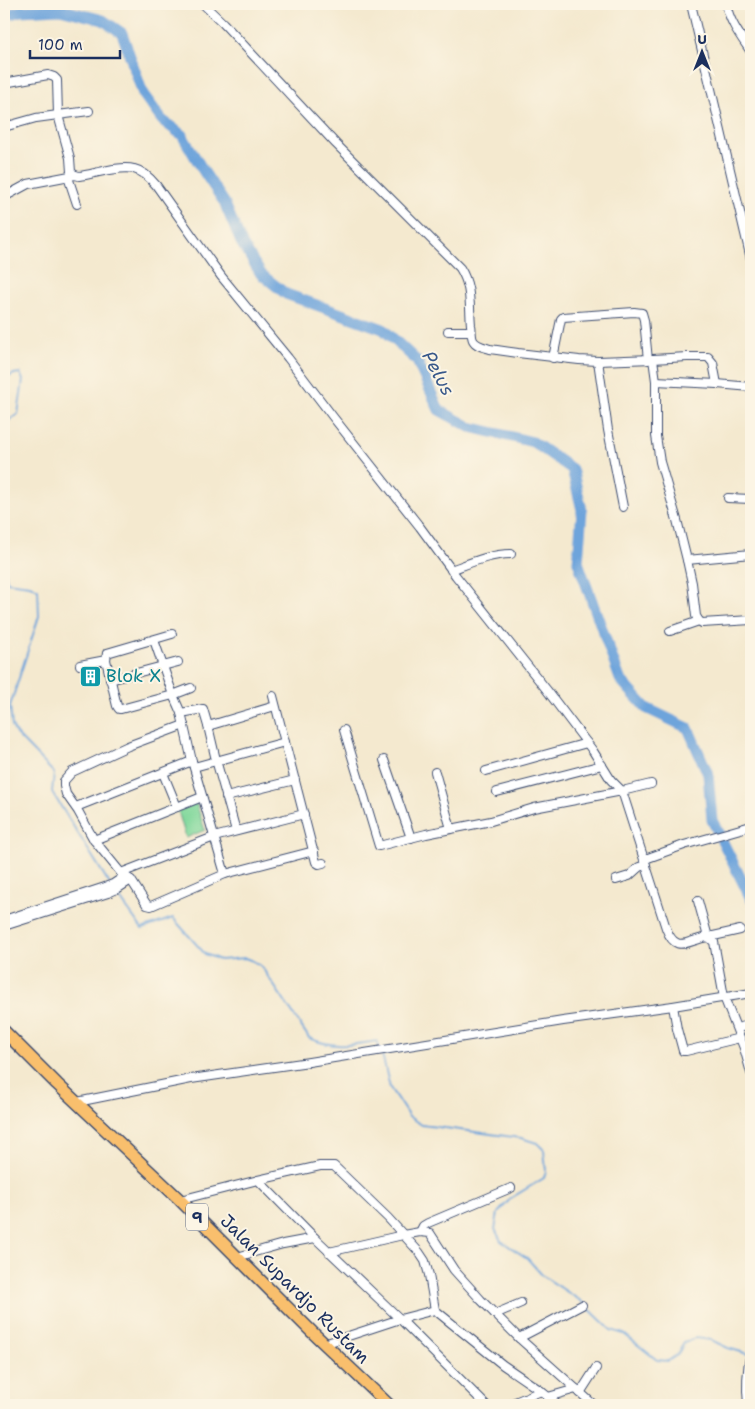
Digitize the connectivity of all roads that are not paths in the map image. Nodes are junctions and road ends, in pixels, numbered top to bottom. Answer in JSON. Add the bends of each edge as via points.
{"nodes":[{"id":1,"x":203,"y":4,"type":"edge"},
{"id":2,"x":691,"y":4,"type":"edge"},
{"id":3,"x":726,"y":4,"type":"edge"},
{"id":4,"x":751,"y":52,"type":"edge"},
{"id":5,"x":4,"y":82,"type":"edge"},
{"id":6,"x":89,"y":111,"type":"dead end"},
{"id":7,"x":58,"y":115,"type":"junction"},
{"id":8,"x":4,"y":127,"type":"edge"},
{"id":9,"x":71,"y":176,"type":"junction"},
{"id":10,"x":4,"y":196,"type":"edge"},
{"id":11,"x":77,"y":204,"type":"dead end"},
{"id":12,"x":751,"y":259,"type":"edge"},
{"id":13,"x":448,"y":330,"type":"dead end"},
{"id":14,"x":472,"y":330,"type":"junction"},
{"id":15,"x":553,"y":358,"type":"junction"},
{"id":16,"x":651,"y":360,"type":"junction"},
{"id":17,"x":598,"y":361,"type":"junction"},
{"id":18,"x":656,"y":381,"type":"junction"},
{"id":19,"x":717,"y":384,"type":"junction"},
{"id":20,"x":751,"y":387,"type":"edge"},
{"id":21,"x":728,"y":498,"type":"dead end"},
{"id":22,"x":751,"y":499,"type":"edge"},
{"id":23,"x":623,"y":507,"type":"dead end"},
{"id":24,"x":511,"y":554,"type":"dead end"},
{"id":25,"x":751,"y":554,"type":"edge"},
{"id":26,"x":687,"y":560,"type":"junction"},
{"id":27,"x":451,"y":570,"type":"junction"},
{"id":28,"x":751,"y":620,"type":"edge"},
{"id":29,"x":699,"y":621,"type":"junction"},
{"id":30,"x":670,"y":631,"type":"dead end"},
{"id":31,"x":172,"y":634,"type":"dead end"},
{"id":32,"x":154,"y":640,"type":"junction"},
{"id":33,"x":106,"y":660,"type":"junction"},
{"id":34,"x":178,"y":662,"type":"dead end"},
{"id":35,"x":80,"y":665,"type":"dead end"},
{"id":36,"x":162,"y":666,"type":"junction"},
{"id":37,"x":110,"y":680,"type":"junction"},
{"id":38,"x":191,"y":688,"type":"dead end"},
{"id":39,"x":173,"y":695,"type":"junction"},
{"id":40,"x":273,"y":696,"type":"dead end"},
{"id":41,"x":276,"y":706,"type":"junction"},
{"id":42,"x":181,"y":713,"type":"junction"},
{"id":43,"x":184,"y":725,"type":"junction"},
{"id":44,"x":208,"y":726,"type":"junction"},
{"id":45,"x":344,"y":730,"type":"dead end"},
{"id":46,"x":285,"y":742,"type":"junction"},
{"id":47,"x":587,"y":743,"type":"junction"},
{"id":48,"x":216,"y":760,"type":"junction"},
{"id":49,"x":384,"y":760,"type":"dead end"},
{"id":50,"x":193,"y":764,"type":"junction"},
{"id":51,"x":602,"y":765,"type":"junction"},
{"id":52,"x":486,"y":771,"type":"dead end"},
{"id":53,"x":163,"y":772,"type":"junction"},
{"id":54,"x":436,"y":772,"type":"dead end"},
{"id":55,"x":295,"y":780,"type":"junction"},
{"id":56,"x":651,"y":784,"type":"dead end"},
{"id":57,"x":622,"y":791,"type":"junction"},
{"id":58,"x":497,"y":792,"type":"dead end"},
{"id":59,"x":202,"y":796,"type":"junction"},
{"id":60,"x":226,"y":796,"type":"junction"},
{"id":61,"x":76,"y":807,"type":"junction"},
{"id":62,"x":177,"y":807,"type":"junction"},
{"id":63,"x":304,"y":814,"type":"junction"},
{"id":64,"x":751,"y":826,"type":"edge"},
{"id":65,"x":451,"y":830,"type":"junction"},
{"id":66,"x":236,"y":831,"type":"junction"},
{"id":67,"x":214,"y":837,"type":"junction"},
{"id":68,"x":411,"y":838,"type":"junction"},
{"id":69,"x":94,"y":840,"type":"junction"},
{"id":70,"x":314,"y":850,"type":"junction"},
{"id":71,"x":323,"y":863,"type":"dead end"},
{"id":72,"x":645,"y":863,"type":"junction"},
{"id":73,"x":225,"y":874,"type":"junction"},
{"id":74,"x":126,"y":877,"type":"junction"},
{"id":75,"x":616,"y":880,"type":"dead end"},
{"id":76,"x":111,"y":889,"type":"junction"},
{"id":77,"x":698,"y":901,"type":"dead end"},
{"id":78,"x":4,"y":920,"type":"edge"},
{"id":79,"x":4,"y":926,"type":"edge"},
{"id":80,"x":740,"y":930,"type":"dead end"},
{"id":81,"x":709,"y":937,"type":"junction"},
{"id":82,"x":751,"y":993,"type":"edge"},
{"id":83,"x":724,"y":997,"type":"junction"},
{"id":84,"x":673,"y":1006,"type":"junction"},
{"id":85,"x":749,"y":1025,"type":"dead end"},
{"id":86,"x":737,"y":1028,"type":"junction"},
{"id":87,"x":4,"y":1031,"type":"edge"},
{"id":88,"x":740,"y":1038,"type":"junction"},
{"id":89,"x":751,"y":1073,"type":"edge"},
{"id":90,"x":77,"y":1102,"type":"junction"},
{"id":91,"x":258,"y":1180,"type":"junction"},
{"id":92,"x":511,"y":1188,"type":"dead end"},
{"id":93,"x":180,"y":1200,"type":"junction"},
{"id":94,"x":420,"y":1232,"type":"junction"},
{"id":95,"x":403,"y":1235,"type":"junction"},
{"id":96,"x":315,"y":1238,"type":"junction"},
{"id":97,"x":330,"y":1252,"type":"junction"},
{"id":98,"x":237,"y":1256,"type":"junction"},
{"id":99,"x":521,"y":1302,"type":"dead end"},
{"id":100,"x":582,"y":1305,"type":"dead end"},
{"id":101,"x":435,"y":1310,"type":"junction"},
{"id":102,"x":495,"y":1314,"type":"junction"},
{"id":103,"x":400,"y":1319,"type":"junction"},
{"id":104,"x":519,"y":1338,"type":"junction"},
{"id":105,"x":324,"y":1344,"type":"junction"},
{"id":106,"x":751,"y":1352,"type":"edge"},
{"id":107,"x":596,"y":1368,"type":"dead end"},
{"id":108,"x":541,"y":1390,"type":"junction"},
{"id":109,"x":578,"y":1391,"type":"junction"},
{"id":110,"x":548,"y":1397,"type":"junction"},
{"id":111,"x":389,"y":1405,"type":"edge"},
{"id":112,"x":486,"y":1405,"type":"edge"},
{"id":113,"x":508,"y":1405,"type":"edge"},
{"id":114,"x":558,"y":1405,"type":"edge"},
{"id":115,"x":594,"y":1405,"type":"edge"},
{"id":116,"x":748,"y":1405,"type":"edge"}],
"edges":[{"from":1,"to":14,"type":"street","via":[[460,268],[470,292]]},
{"from":2,"to":12,"type":"street"},
{"from":3,"to":4,"type":"street","via":[[733,24]]},
{"from":5,"to":7,"type":"street","via":[[48,75],[54,77],[57,80]]},
{"from":6,"to":7,"type":"street"},
{"from":7,"to":8,"type":"street"},
{"from":7,"to":9,"type":"street","via":[[70,158]]},
{"from":9,"to":10,"type":"street","via":[[28,184]]},
{"from":9,"to":11,"type":"street"},
{"from":9,"to":27,"type":"street","via":[[129,168],[139,170],[150,179],[221,276]]},
{"from":13,"to":14,"type":"street"},
{"from":14,"to":15,"type":"street","via":[[473,341],[482,347]]},
{"from":15,"to":16,"type":"street","via":[[563,317],[634,312],[642,313]]},
{"from":15,"to":17,"type":"street"},
{"from":16,"to":17,"type":"street"},
{"from":16,"to":18,"type":"street"},
{"from":16,"to":19,"type":"street","via":[[708,358],[713,363]]},
{"from":17,"to":23,"type":"street"},
{"from":18,"to":19,"type":"street"},
{"from":18,"to":26,"type":"street","via":[[656,436],[660,462]]},
{"from":19,"to":20,"type":"street"},
{"from":21,"to":22,"type":"street"},
{"from":24,"to":27,"type":"street","via":[[486,558]]},
{"from":25,"to":26,"type":"street"},
{"from":26,"to":29,"type":"street"},
{"from":27,"to":47,"type":"street"},
{"from":28,"to":29,"type":"street"},
{"from":29,"to":30,"type":"street"},
{"from":31,"to":32,"type":"street"},
{"from":32,"to":33,"type":"street","via":[[109,652]]},
{"from":32,"to":36,"type":"street"},
{"from":33,"to":35,"type":"street"},
{"from":33,"to":37,"type":"street"},
{"from":34,"to":36,"type":"street"},
{"from":36,"to":37,"type":"street"},
{"from":36,"to":39,"type":"street"},
{"from":37,"to":39,"type":"street","via":[[119,709]]},
{"from":38,"to":39,"type":"street"},
{"from":39,"to":42,"type":"street"},
{"from":40,"to":41,"type":"street"},
{"from":41,"to":44,"type":"street"},
{"from":41,"to":46,"type":"street"},
{"from":42,"to":43,"type":"street"},
{"from":42,"to":44,"type":"street","via":[[203,709]]},
{"from":43,"to":50,"type":"street"},
{"from":43,"to":61,"type":"street","via":[[72,772],[64,786]]},
{"from":44,"to":48,"type":"street"},
{"from":45,"to":68,"type":"street","via":[[379,846]]},
{"from":46,"to":48,"type":"street"},
{"from":46,"to":55,"type":"street"},
{"from":47,"to":51,"type":"street"},
{"from":47,"to":52,"type":"street"},
{"from":48,"to":50,"type":"street"},
{"from":48,"to":60,"type":"street"},
{"from":49,"to":68,"type":"street"},
{"from":50,"to":53,"type":"street"},
{"from":50,"to":59,"type":"street"},
{"from":51,"to":57,"type":"street"},
{"from":51,"to":58,"type":"street"},
{"from":53,"to":61,"type":"street"},
{"from":53,"to":62,"type":"street"},
{"from":54,"to":65,"type":"street"},
{"from":55,"to":60,"type":"street"},
{"from":55,"to":63,"type":"street"},
{"from":56,"to":57,"type":"street"},
{"from":57,"to":65,"type":"street","via":[[534,808]]},
{"from":57,"to":72,"type":"street"},
{"from":59,"to":62,"type":"street"},
{"from":59,"to":67,"type":"street"},
{"from":60,"to":66,"type":"street"},
{"from":61,"to":69,"type":"street"},
{"from":62,"to":69,"type":"street"},
{"from":63,"to":66,"type":"street"},
{"from":63,"to":70,"type":"street"},
{"from":64,"to":72,"type":"street","via":[[684,845],[648,858]]},
{"from":65,"to":68,"type":"street"},
{"from":66,"to":67,"type":"street"},
{"from":67,"to":73,"type":"street"},
{"from":67,"to":74,"type":"street"},
{"from":69,"to":74,"type":"street"},
{"from":70,"to":71,"type":"street","via":[[316,862]]},
{"from":70,"to":73,"type":"street"},
{"from":72,"to":75,"type":"street","via":[[629,876]]},
{"from":72,"to":81,"type":"street","via":[[672,941],[682,944]]},
{"from":73,"to":74,"type":"street","via":[[150,906]]},
{"from":74,"to":76,"type":"street"},
{"from":76,"to":78,"type":"street"},
{"from":76,"to":79,"type":"street"},
{"from":77,"to":81,"type":"street"},
{"from":80,"to":81,"type":"street"},
{"from":81,"to":83,"type":"street","via":[[714,942]]},
{"from":82,"to":83,"type":"street"},
{"from":83,"to":84,"type":"street"},
{"from":83,"to":86,"type":"street"},
{"from":84,"to":88,"type":"street","via":[[683,1051]]},
{"from":84,"to":90,"type":"street","via":[[191,1079]]},
{"from":85,"to":86,"type":"street"},
{"from":86,"to":88,"type":"street"},
{"from":87,"to":90,"type":"highway","name":"Jalan Supardjo Rustam","number":"9"},
{"from":88,"to":89,"type":"street"},
{"from":90,"to":93,"type":"highway","name":"Jalan Supardjo Rustam","number":"9"},
{"from":91,"to":93,"type":"street"},
{"from":91,"to":95,"type":"street","via":[[320,1166],[334,1166]]},
{"from":91,"to":96,"type":"street"},
{"from":92,"to":94,"type":"street","via":[[428,1223]]},
{"from":93,"to":98,"type":"highway","name":"Jalan Supardjo Rustam","number":"9"},
{"from":94,"to":95,"type":"street"},
{"from":94,"to":102,"type":"street","via":[[430,1233],[454,1270]]},
{"from":95,"to":97,"type":"street"},
{"from":95,"to":101,"type":"street","via":[[424,1261]]},
{"from":96,"to":97,"type":"street"},
{"from":96,"to":98,"type":"street"},
{"from":97,"to":103,"type":"street"},
{"from":98,"to":105,"type":"highway","name":"Jalan Supardjo Rustam","number":"9"},
{"from":99,"to":102,"type":"street"},
{"from":100,"to":104,"type":"street"},
{"from":101,"to":103,"type":"street"},
{"from":101,"to":108,"type":"street","via":[[503,1365]]},
{"from":102,"to":104,"type":"street"},
{"from":103,"to":105,"type":"street"},
{"from":103,"to":112,"type":"street"},
{"from":104,"to":109,"type":"street"},
{"from":105,"to":111,"type":"highway","name":"Jalan Supardjo Rustam","number":"9"},
{"from":106,"to":116,"type":"street"},
{"from":107,"to":109,"type":"street"},
{"from":108,"to":110,"type":"street"},
{"from":108,"to":113,"type":"street"},
{"from":109,"to":110,"type":"street"},
{"from":109,"to":115,"type":"street"},
{"from":110,"to":114,"type":"street"}]}
